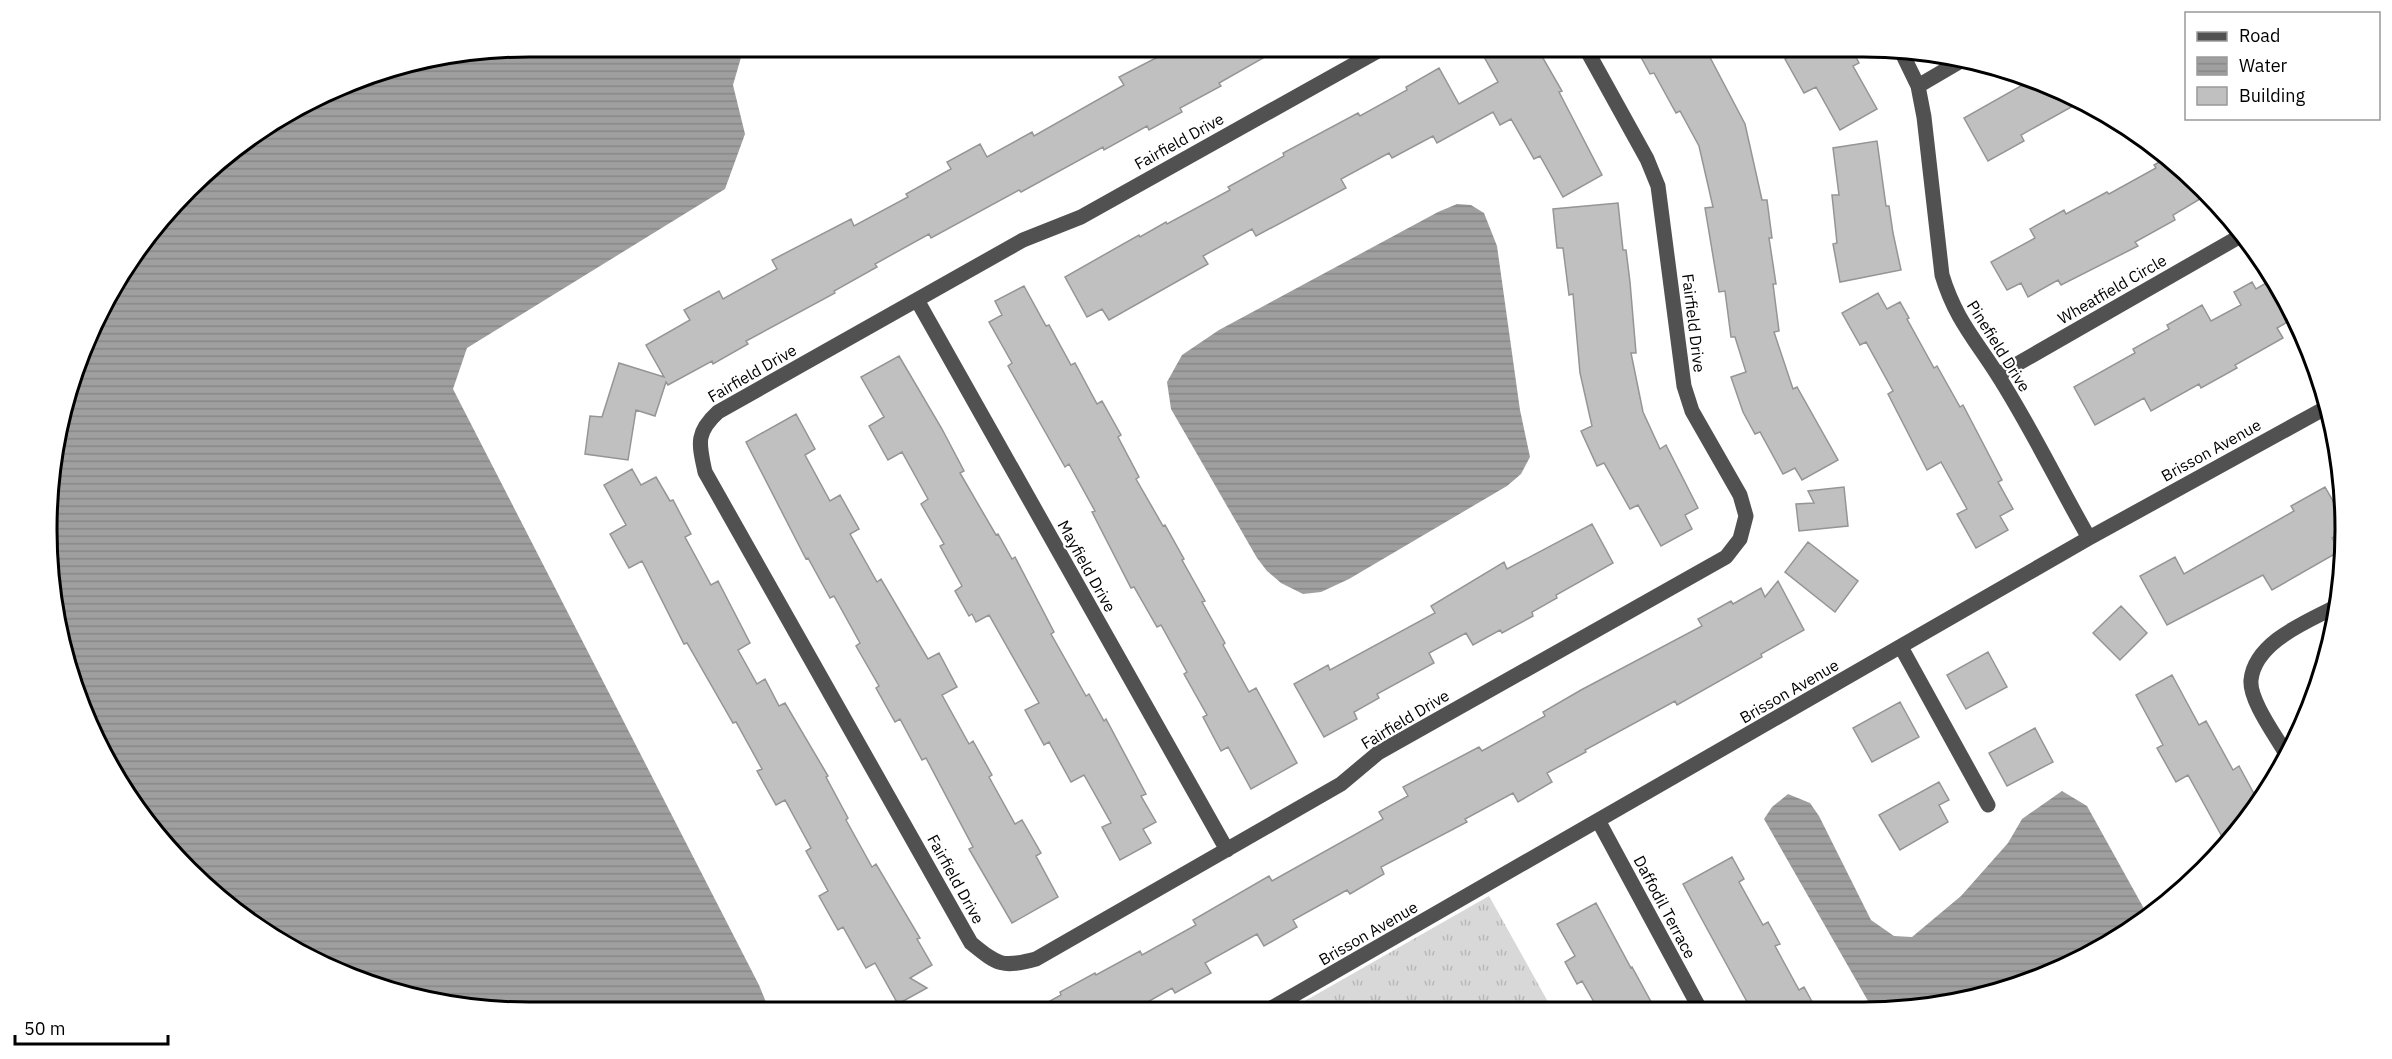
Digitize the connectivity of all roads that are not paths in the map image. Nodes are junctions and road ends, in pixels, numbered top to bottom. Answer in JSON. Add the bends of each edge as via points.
{"nodes":[{"id":1,"x":1365,"y":57,"type":"edge"},
{"id":2,"x":1591,"y":57,"type":"edge"},
{"id":3,"x":1905,"y":59,"type":"edge"},
{"id":4,"x":1954,"y":66,"type":"edge"},
{"id":5,"x":1918,"y":86,"type":"junction"},
{"id":6,"x":2235,"y":239,"type":"edge"},
{"id":7,"x":917,"y":300,"type":"junction"},
{"id":8,"x":1998,"y":375,"type":"junction"},
{"id":9,"x":2320,"y":411,"type":"edge"},
{"id":10,"x":2089,"y":538,"type":"junction"},
{"id":11,"x":2328,"y":611,"type":"edge"},
{"id":12,"x":1901,"y":647,"type":"junction"},
{"id":13,"x":2282,"y":746,"type":"edge"},
{"id":14,"x":1988,"y":805,"type":"dead end"},
{"id":15,"x":1599,"y":822,"type":"junction"},
{"id":16,"x":1227,"y":850,"type":"junction"},
{"id":17,"x":1282,"y":1002,"type":"edge"},
{"id":18,"x":1696,"y":1002,"type":"edge"}],
"edges":[{"from":1,"to":7,"type":"street","name":"Fairfield Drive","via":[[1081,217],[1023,240]]},
{"from":2,"to":16,"type":"street","name":"Fairfield Drive","via":[[1658,186],[1684,386],[1692,411],[1740,495],[1746,516],[1740,539],[1726,557],[1378,753],[1341,784]]},
{"from":3,"to":5,"type":"street","name":"Pinefield Drive"},
{"from":4,"to":5,"type":"street"},
{"from":5,"to":8,"type":"street","name":"Pinefield Drive","via":[[1942,275],[1960,321]]},
{"from":6,"to":8,"type":"street","name":"Wheatfield Circle"},
{"from":7,"to":16,"type":"street","name":"Mayfield Drive"},
{"from":7,"to":16,"type":"street","name":"Fairfield Drive","via":[[718,412],[704,425],[699,443],[705,472],[971,943],[993,961],[1012,965],[1036,959]]},
{"from":8,"to":10,"type":"street","name":"Pinefield Drive"},
{"from":9,"to":10,"type":"street","name":"Brisson Avenue"},
{"from":10,"to":12,"type":"street","name":"Brisson Avenue"},
{"from":11,"to":13,"type":"street","via":[[2279,637],[2260,655],[2251,680],[2256,700]]},
{"from":12,"to":14,"type":"street"},
{"from":12,"to":15,"type":"street","name":"Brisson Avenue"},
{"from":15,"to":17,"type":"street","name":"Brisson Avenue"},
{"from":15,"to":18,"type":"street","name":"Daffodil Terrace"}]}
